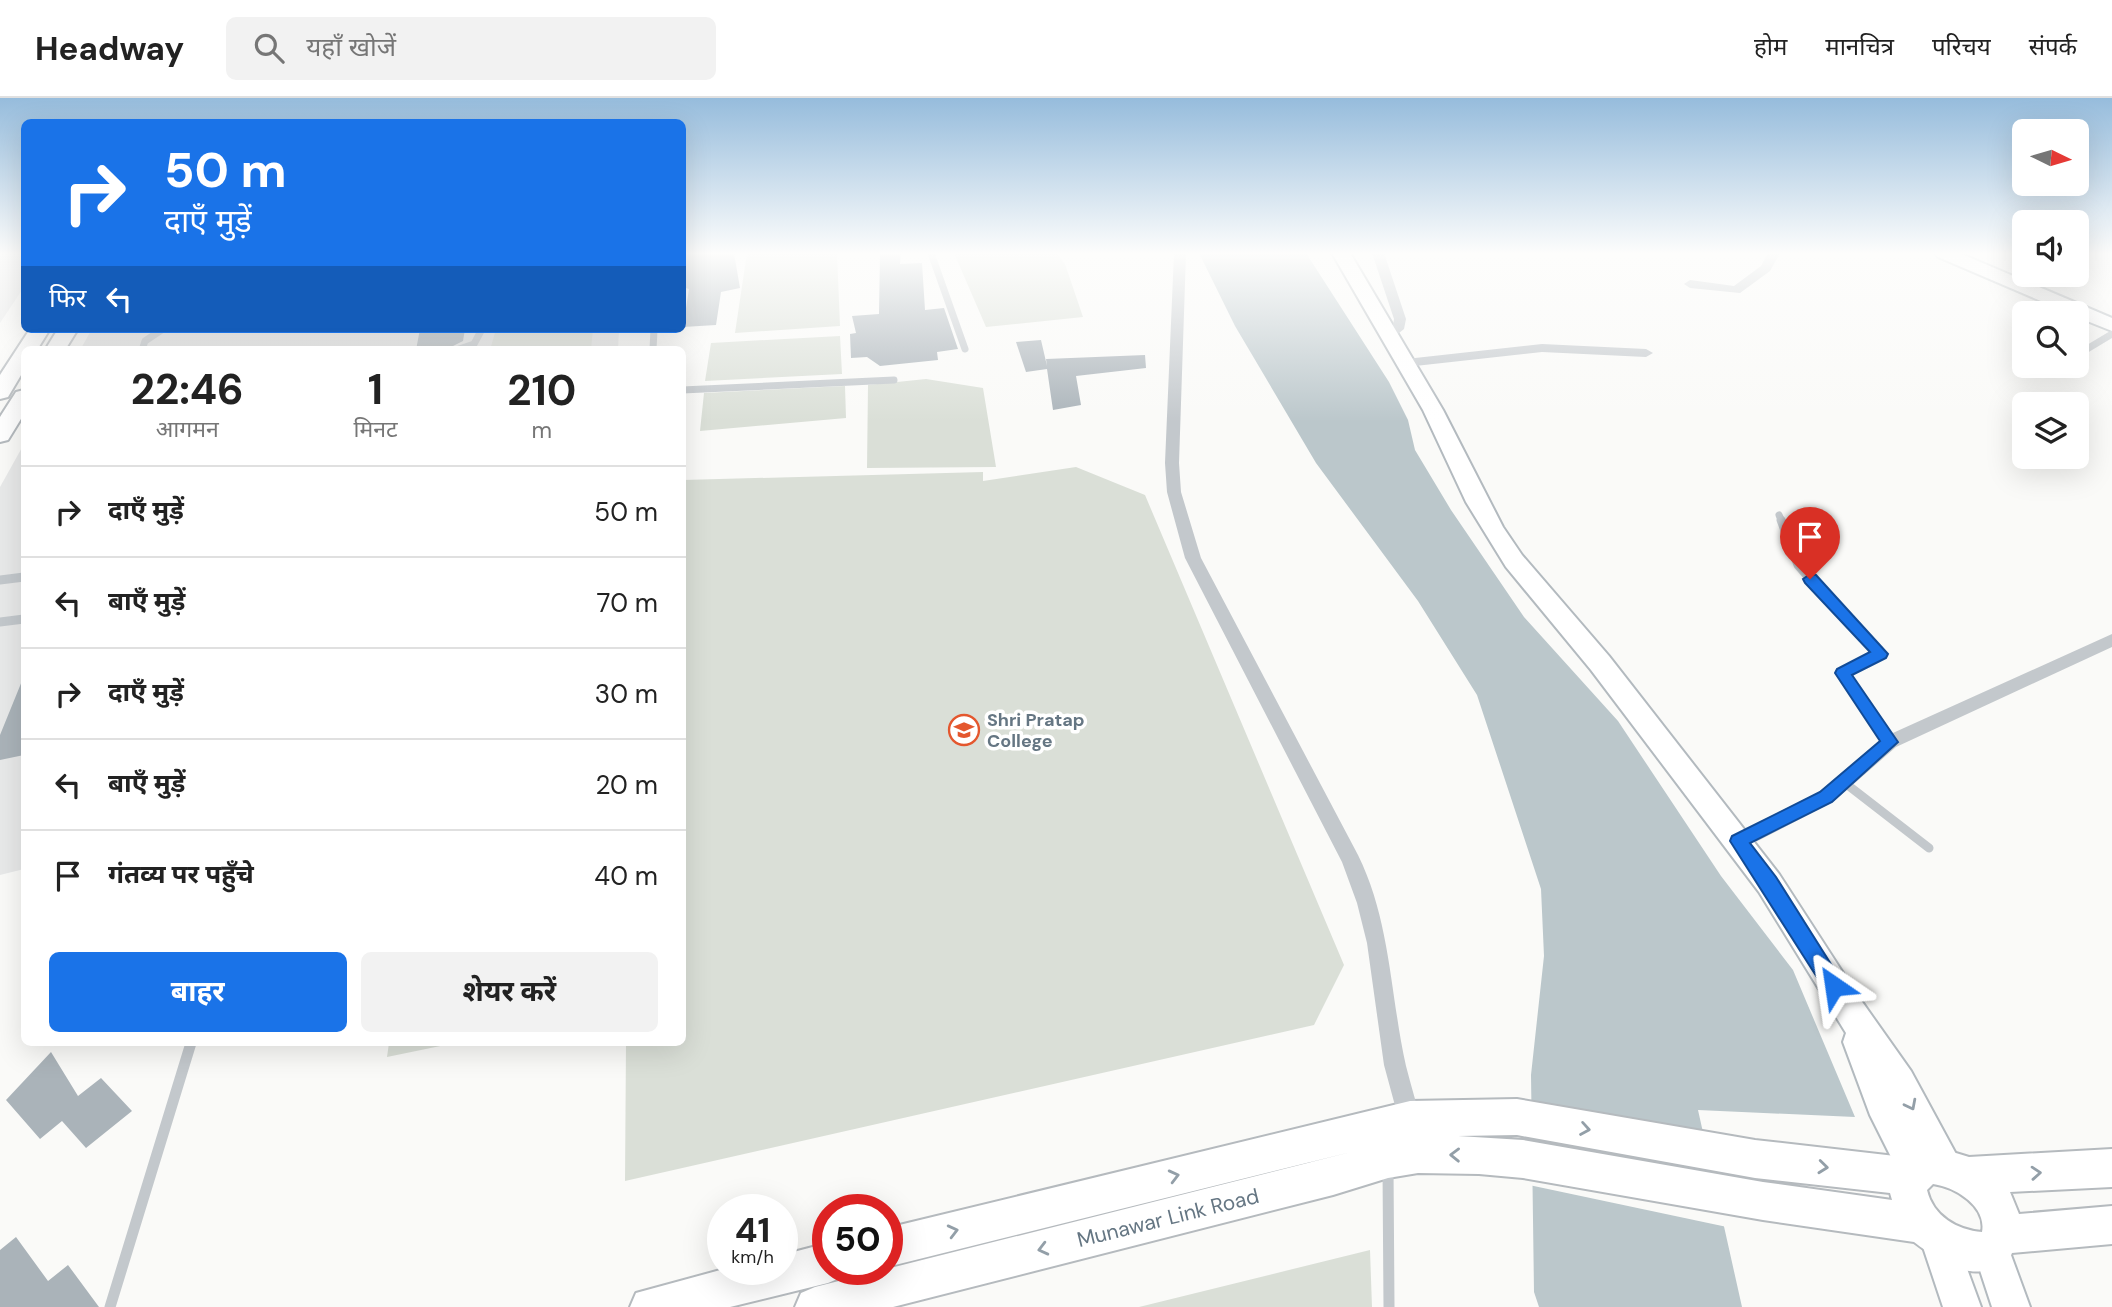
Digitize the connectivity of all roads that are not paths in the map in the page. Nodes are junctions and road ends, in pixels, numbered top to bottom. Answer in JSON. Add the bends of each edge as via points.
{"nodes":[{"id":1,"x":951,"y":309,"type":"edge"},
{"id":2,"x":1178,"y":309,"type":"edge"},
{"id":3,"x":1374,"y":309,"type":"edge"},
{"id":4,"x":1397,"y":309,"type":"edge"},
{"id":5,"x":2074,"y":309,"type":"edge"},
{"id":6,"x":2112,"y":326,"type":"edge"},
{"id":7,"x":156,"y":333,"type":"edge"},
{"id":8,"x":480,"y":333,"type":"edge"},
{"id":9,"x":2112,"y":334,"type":"edge"},
{"id":10,"x":1390,"y":337,"type":"junction"},
{"id":11,"x":144,"y":346,"type":"edge"},
{"id":12,"x":468,"y":346,"type":"edge"},
{"id":13,"x":2089,"y":348,"type":"edge"},
{"id":14,"x":965,"y":349,"type":"dead end"},
{"id":15,"x":1646,"y":353,"type":"dead end"},
{"id":16,"x":21,"y":360,"type":"edge"},
{"id":17,"x":1406,"y":363,"type":"junction"},
{"id":18,"x":894,"y":380,"type":"dead end"},
{"id":19,"x":686,"y":390,"type":"edge"},
{"id":20,"x":0,"y":392,"type":"edge"},
{"id":21,"x":21,"y":402,"type":"edge"},
{"id":22,"x":0,"y":435,"type":"edge"},
{"id":23,"x":1779,"y":515,"type":"dead end"},
{"id":24,"x":21,"y":577,"type":"edge"},
{"id":25,"x":0,"y":580,"type":"edge"},
{"id":26,"x":21,"y":619,"type":"edge"},
{"id":27,"x":0,"y":622,"type":"edge"},
{"id":28,"x":2112,"y":640,"type":"edge"},
{"id":29,"x":1889,"y":742,"type":"junction"},
{"id":30,"x":1845,"y":783,"type":"junction"},
{"id":31,"x":1739,"y":841,"type":"junction"},
{"id":32,"x":1929,"y":848,"type":"dead end"},
{"id":33,"x":1847,"y":1007,"type":"joint"},
{"id":34,"x":190,"y":1046,"type":"edge"},
{"id":35,"x":1405,"y":1144,"type":"junction"},
{"id":36,"x":2112,"y":1168,"type":"edge"},
{"id":37,"x":1935,"y":1172,"type":"junction"},
{"id":38,"x":2112,"y":1225,"type":"edge"},
{"id":39,"x":1931,"y":1231,"type":"junction"},
{"id":40,"x":1996,"y":1242,"type":"junction"},
{"id":41,"x":903,"y":1245,"type":"edge"},
{"id":42,"x":812,"y":1266,"type":"edge"},
{"id":43,"x":110,"y":1307,"type":"edge"},
{"id":44,"x":650,"y":1307,"type":"edge"},
{"id":45,"x":815,"y":1307,"type":"edge"},
{"id":46,"x":1388,"y":1307,"type":"edge"},
{"id":47,"x":1962,"y":1307,"type":"edge"},
{"id":48,"x":2011,"y":1307,"type":"edge"}],
"edges":[{"from":1,"to":14,"type":"lane"},
{"from":2,"to":35,"type":"street","via":[[1172,463],[1177,502],[1193,558],[1355,871],[1377,943]]},
{"from":3,"to":10,"type":"main road"},
{"from":4,"to":10,"type":"street","via":[[1399,326]]},
{"from":5,"to":6,"type":"main road"},
{"from":7,"to":11,"type":"lane"},
{"from":8,"to":12,"type":"lane"},
{"from":9,"to":13,"type":"lane"},
{"from":10,"to":17,"type":"main road"},
{"from":15,"to":17,"type":"street","via":[[1542,348]]},
{"from":16,"to":20,"type":"main road"},
{"from":17,"to":31,"type":"main road","via":[[1477,502],[1514,561]]},
{"from":18,"to":19,"type":"lane"},
{"from":21,"to":22,"type":"main road"},
{"from":23,"to":29,"type":"lane","via":[[1798,565],[1881,654],[1843,673]]},
{"from":24,"to":25,"type":"lane"},
{"from":26,"to":27,"type":"lane"},
{"from":28,"to":29,"type":"street"},
{"from":29,"to":30,"type":"street"},
{"from":30,"to":31,"type":"street"},
{"from":30,"to":32,"type":"lane"},
{"from":31,"to":33,"type":"main road"},
{"from":33,"to":37,"type":"main road","via":[[1882,1103]]},
{"from":34,"to":43,"type":"lane"},
{"from":35,"to":37,"type":"main road","name":"Munawar Link Road","one_way":true,"via":[[1517,1117],[1755,1159]]},
{"from":39,"to":35,"type":"main road","name":"Munawar Link Road","one_way":true,"via":[[1523,1159]]},
{"from":41,"to":35,"type":"main road","name":"Munawar Link Road","one_way":true},
{"from":35,"to":45,"type":"main road","name":"Munawar Link Road","one_way":true,"via":[[1333,1176]]},
{"from":35,"to":46,"type":"lane"},
{"from":37,"to":36,"type":"main road","one_way":true},
{"from":37,"to":39,"type":"main road","via":[[1909,1187],[1910,1199]]},
{"from":37,"to":40,"type":"main road","via":[[1986,1192],[1999,1211]]},
{"from":38,"to":40,"type":"main road"},
{"from":39,"to":40,"type":"main road","via":[[1967,1252],[1980,1252]]},
{"from":39,"to":47,"type":"main road"},
{"from":40,"to":48,"type":"main road"},
{"from":42,"to":44,"type":"main road"}]}
